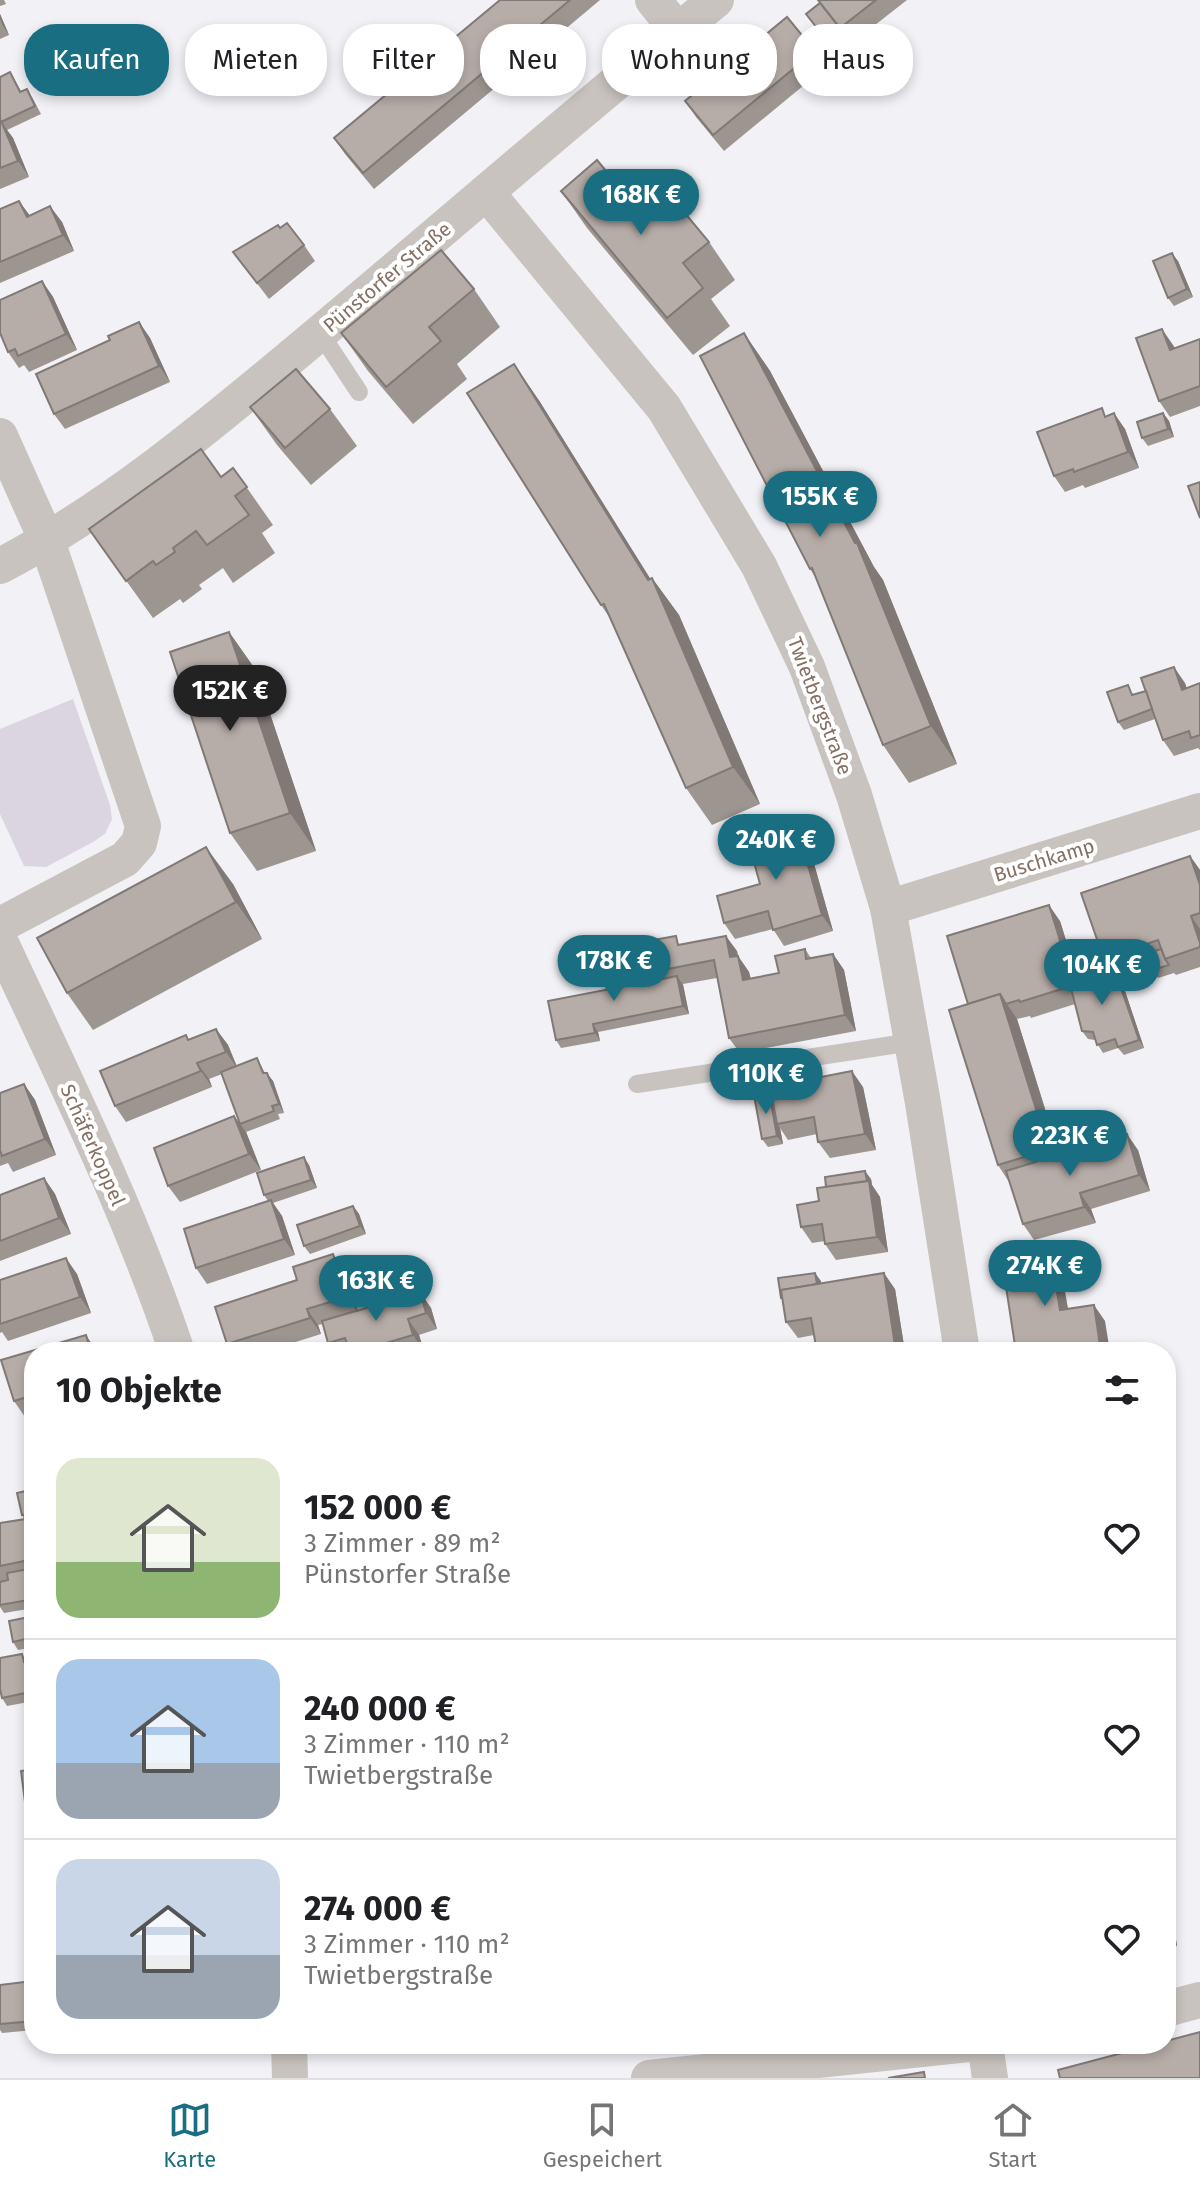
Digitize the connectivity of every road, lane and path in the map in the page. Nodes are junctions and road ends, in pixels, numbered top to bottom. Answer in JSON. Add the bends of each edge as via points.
{"nodes":[{"id":1,"x":653,"y":0,"type":"edge"},
{"id":2,"x":716,"y":0,"type":"edge"},
{"id":3,"x":672,"y":24,"type":"edge"},
{"id":4,"x":687,"y":24,"type":"edge"},
{"id":5,"x":602,"y":95,"type":"edge"},
{"id":6,"x":487,"y":193,"type":"junction"},
{"id":7,"x":320,"y":333,"type":"junction"},
{"id":8,"x":359,"y":392,"type":"edge"},
{"id":9,"x":0,"y":436,"type":"edge"},
{"id":10,"x":47,"y":541,"type":"junction"},
{"id":11,"x":0,"y":566,"type":"edge"},
{"id":12,"x":1200,"y":811,"type":"edge"},
{"id":13,"x":888,"y":908,"type":"junction"},
{"id":14,"x":0,"y":925,"type":"edge"},
{"id":15,"x":0,"y":941,"type":"edge"},
{"id":16,"x":912,"y":1042,"type":"junction"},
{"id":17,"x":637,"y":1084,"type":"dead end"},
{"id":18,"x":173,"y":1342,"type":"edge"},
{"id":19,"x":960,"y":1342,"type":"edge"},
{"id":20,"x":1200,"y":2000,"type":"edge"},
{"id":21,"x":1176,"y":2006,"type":"edge"},
{"id":22,"x":289,"y":2054,"type":"edge"},
{"id":23,"x":875,"y":2054,"type":"edge"},
{"id":24,"x":986,"y":2054,"type":"edge"},
{"id":25,"x":290,"y":2078,"type":"edge"},
{"id":26,"x":649,"y":2078,"type":"edge"},
{"id":27,"x":990,"y":2078,"type":"edge"}],
"edges":[{"from":1,"to":3,"type":"street"},
{"from":2,"to":4,"type":"street","name":"Pünstorfer Straße"},
{"from":5,"to":6,"type":"street","name":"Pünstorfer Straße"},
{"from":6,"to":7,"type":"street","name":"Pünstorfer Straße"},
{"from":6,"to":13,"type":"street","name":"Twietbergstraße","via":[[646,384],[753,555],[807,667]]},
{"from":7,"to":8,"type":"lane"},
{"from":7,"to":10,"type":"street","name":"Pünstorfer Straße","via":[[212,421]]},
{"from":9,"to":10,"type":"street"},
{"from":10,"to":11,"type":"street","name":"Pünstorfer Straße"},
{"from":10,"to":14,"type":"street","via":[[143,826],[139,843],[125,859]]},
{"from":12,"to":13,"type":"street","name":"Buschkamp"},
{"from":13,"to":16,"type":"street","name":"Twietbergstraße"},
{"from":15,"to":18,"type":"street","name":"Schäferkoppel","via":[[119,1200]]},
{"from":16,"to":17,"type":"lane"},
{"from":16,"to":19,"type":"street","name":"Twietbergstraße"},
{"from":20,"to":21,"type":"street"},
{"from":22,"to":25,"type":"street"},
{"from":23,"to":26,"type":"street"},
{"from":24,"to":27,"type":"street"}]}
